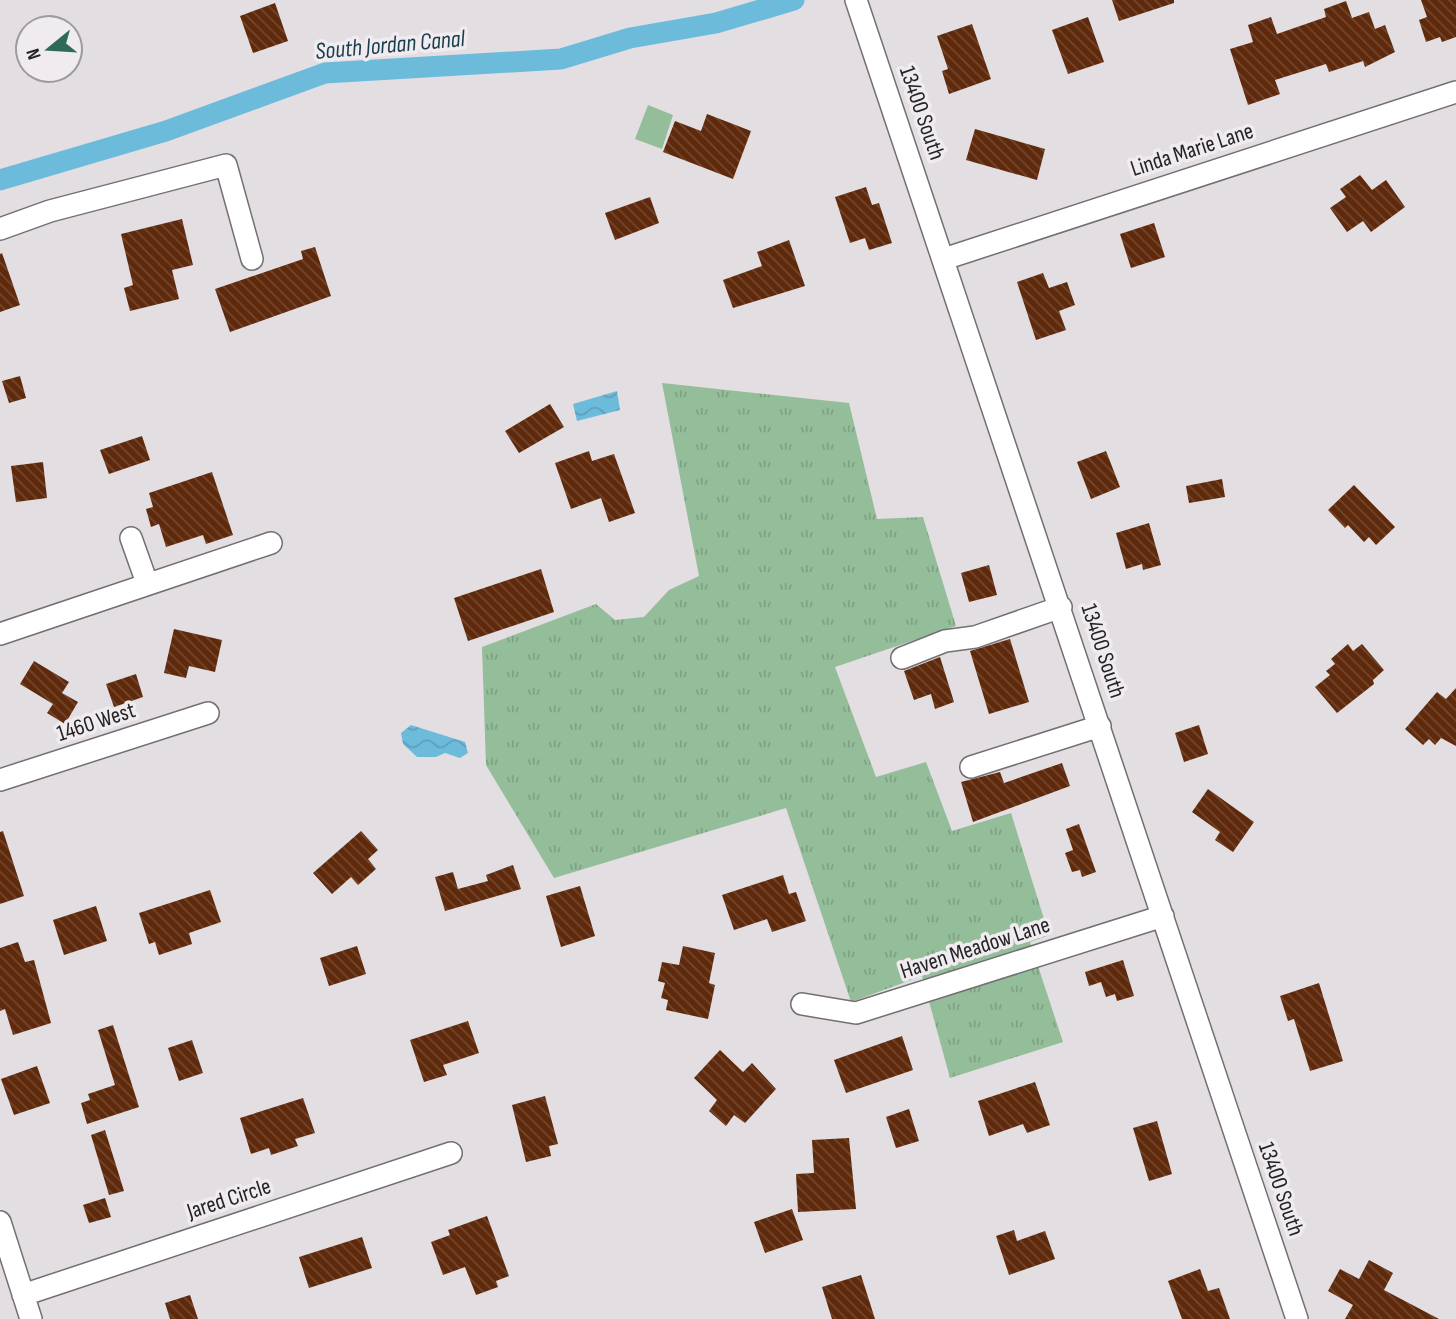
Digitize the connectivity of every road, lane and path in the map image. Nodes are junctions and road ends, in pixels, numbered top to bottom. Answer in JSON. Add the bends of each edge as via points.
{"nodes":[{"id":1,"x":856,"y":0,"type":"edge"},
{"id":2,"x":1456,"y":92,"type":"edge"},
{"id":3,"x":0,"y":229,"type":"edge"},
{"id":4,"x":944,"y":259,"type":"junction"},
{"id":5,"x":252,"y":260,"type":"dead end"},
{"id":6,"x":131,"y":538,"type":"dead end"},
{"id":7,"x":271,"y":543,"type":"dead end"},
{"id":8,"x":147,"y":583,"type":"junction"},
{"id":9,"x":1061,"y":607,"type":"junction"},
{"id":10,"x":0,"y":634,"type":"edge"},
{"id":11,"x":902,"y":658,"type":"dead end"},
{"id":12,"x":208,"y":713,"type":"dead end"},
{"id":13,"x":1100,"y":726,"type":"junction"},
{"id":14,"x":971,"y":767,"type":"dead end"},
{"id":15,"x":0,"y":780,"type":"edge"},
{"id":16,"x":1163,"y":916,"type":"junction"},
{"id":17,"x":802,"y":1004,"type":"dead end"},
{"id":18,"x":451,"y":1153,"type":"dead end"},
{"id":19,"x":0,"y":1222,"type":"edge"},
{"id":20,"x":23,"y":1295,"type":"junction"},
{"id":21,"x":31,"y":1319,"type":"edge"},
{"id":22,"x":1297,"y":1319,"type":"edge"}],
"edges":[{"from":1,"to":4,"type":"street","name":"13400 South"},
{"from":2,"to":4,"type":"street","name":"Linda Marie Lane"},
{"from":3,"to":5,"type":"street","via":[[50,211],[226,165]]},
{"from":4,"to":9,"type":"street","name":"13400 South"},
{"from":6,"to":8,"type":"street"},
{"from":7,"to":8,"type":"street"},
{"from":8,"to":10,"type":"street"},
{"from":9,"to":11,"type":"street"},
{"from":9,"to":13,"type":"street","name":"13400 South"},
{"from":12,"to":15,"type":"street","name":"1460 West"},
{"from":13,"to":14,"type":"street"},
{"from":13,"to":16,"type":"street","name":"13400 South"},
{"from":16,"to":17,"type":"street","name":"Haven Meadow Lane","via":[[856,1013]]},
{"from":16,"to":22,"type":"street","name":"13400 South"},
{"from":18,"to":20,"type":"street","name":"Jared Circle"},
{"from":19,"to":20,"type":"street"},
{"from":20,"to":21,"type":"street"}]}
